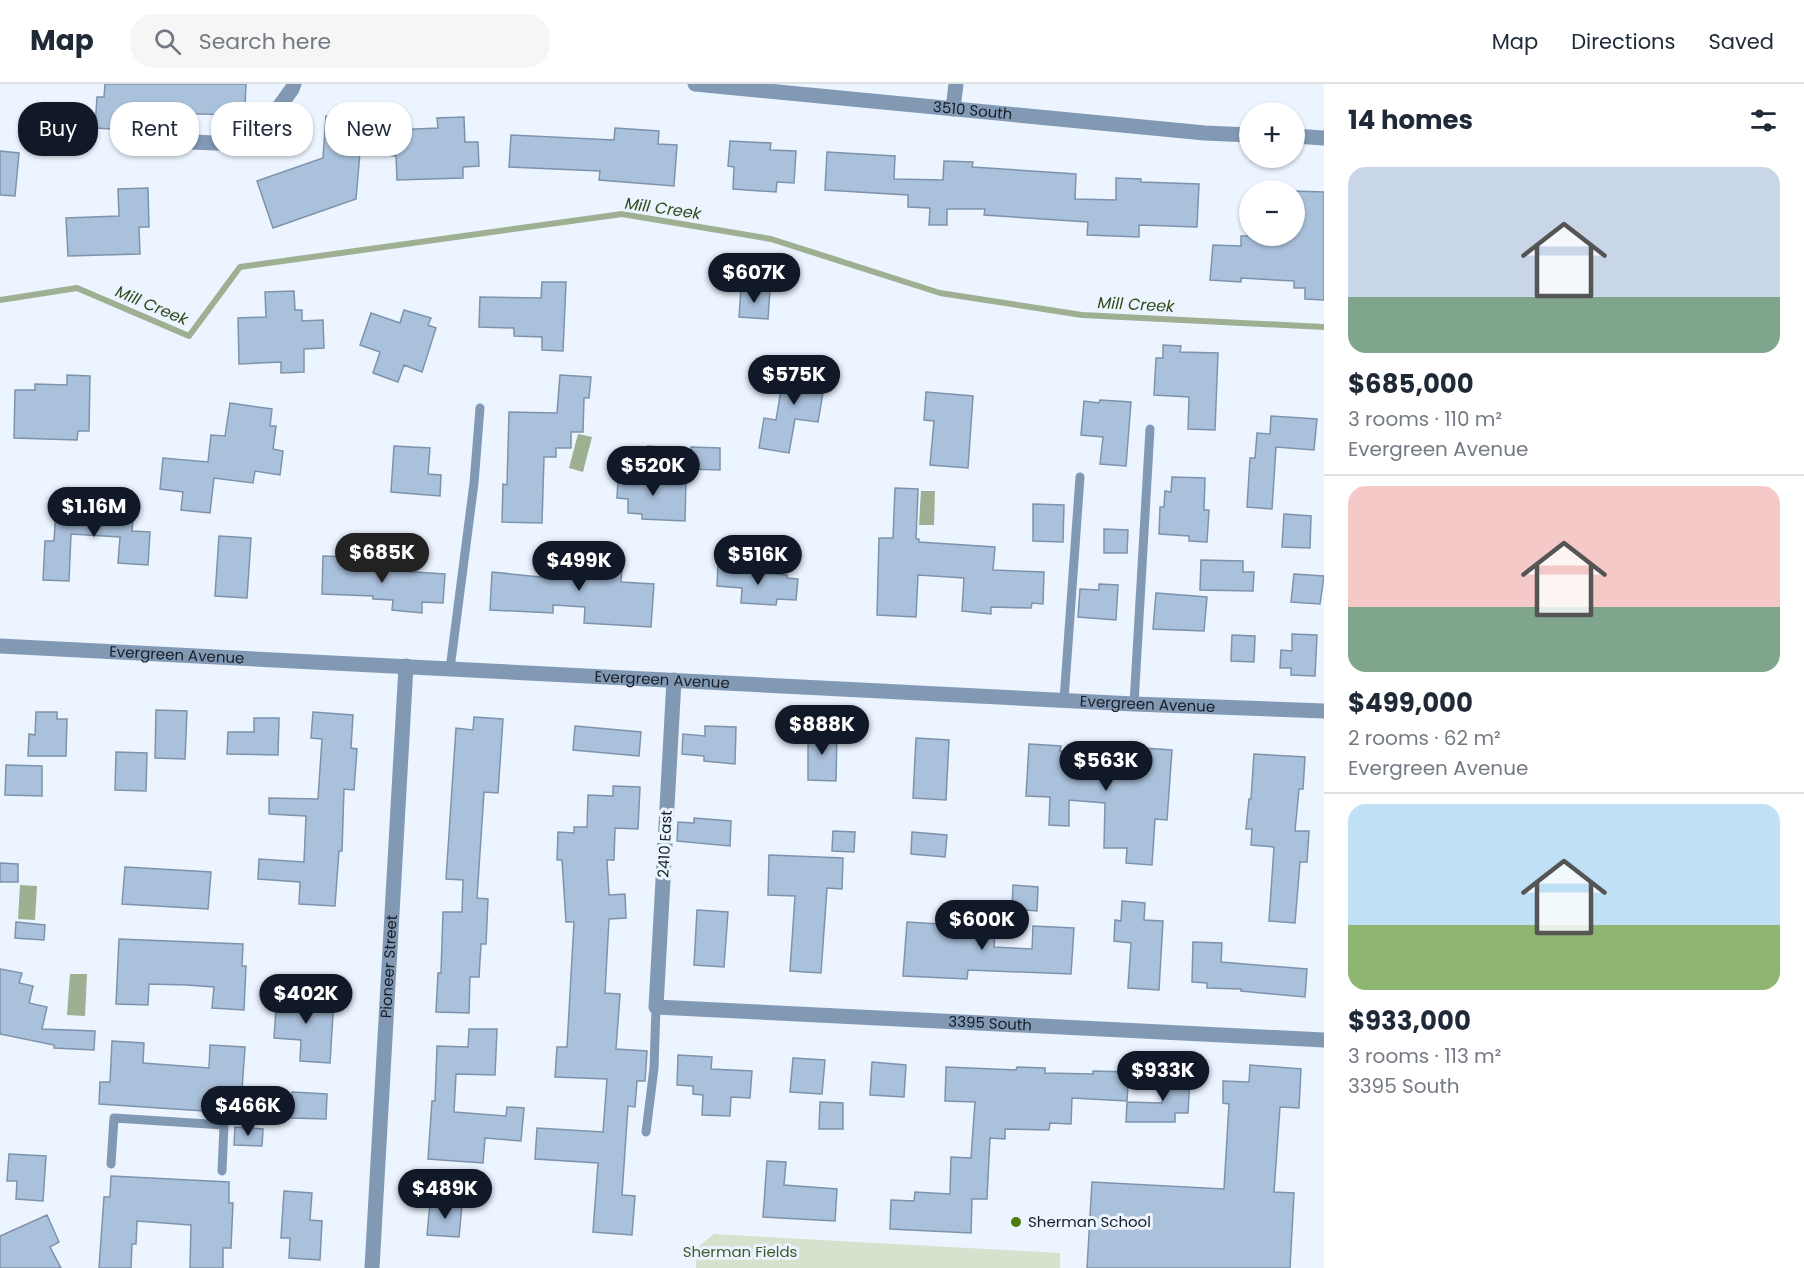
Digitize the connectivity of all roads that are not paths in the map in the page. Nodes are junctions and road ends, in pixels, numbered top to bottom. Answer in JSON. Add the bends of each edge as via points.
{"nodes":[{"id":1,"x":294,"y":84,"type":"edge"},
{"id":2,"x":695,"y":84,"type":"edge"},
{"id":3,"x":956,"y":84,"type":"edge"},
{"id":4,"x":953,"y":109,"type":"junction"},
{"id":5,"x":1239,"y":135,"type":"edge"},
{"id":6,"x":1305,"y":137,"type":"edge"},
{"id":7,"x":1324,"y":138,"type":"edge"},
{"id":8,"x":199,"y":142,"type":"edge"},
{"id":9,"x":480,"y":408,"type":"dead end"},
{"id":10,"x":1150,"y":429,"type":"dead end"},
{"id":11,"x":1080,"y":477,"type":"dead end"},
{"id":12,"x":0,"y":646,"type":"edge"},
{"id":13,"x":406,"y":666,"type":"junction"},
{"id":14,"x":450,"y":669,"type":"junction"},
{"id":15,"x":674,"y":680,"type":"junction"},
{"id":16,"x":1064,"y":700,"type":"junction"},
{"id":17,"x":1134,"y":704,"type":"junction"},
{"id":18,"x":1324,"y":711,"type":"edge"},
{"id":19,"x":656,"y":1007,"type":"junction"},
{"id":20,"x":1324,"y":1040,"type":"edge"},
{"id":21,"x":646,"y":1132,"type":"dead end"},
{"id":22,"x":111,"y":1164,"type":"dead end"},
{"id":23,"x":222,"y":1171,"type":"dead end"},
{"id":24,"x":372,"y":1268,"type":"edge"}],
"edges":[{"from":1,"to":8,"type":"street","via":[[266,125],[239,144]]},
{"from":2,"to":4,"type":"street","name":"3510 South"},
{"from":3,"to":4,"type":"street"},
{"from":4,"to":5,"type":"street","name":"3510 South"},
{"from":6,"to":7,"type":"street"},
{"from":9,"to":14,"type":"lane"},
{"from":10,"to":17,"type":"lane"},
{"from":11,"to":16,"type":"lane"},
{"from":12,"to":13,"type":"street","name":"Evergreen Avenue"},
{"from":13,"to":14,"type":"street","name":"Evergreen Avenue"},
{"from":13,"to":24,"type":"street","name":"Pioneer Street"},
{"from":14,"to":15,"type":"street","name":"Evergreen Avenue"},
{"from":15,"to":16,"type":"street","name":"Evergreen Avenue"},
{"from":15,"to":19,"type":"street","name":"2410 East"},
{"from":16,"to":17,"type":"street","name":"Evergreen Avenue"},
{"from":17,"to":18,"type":"street","name":"Evergreen Avenue"},
{"from":19,"to":20,"type":"street","name":"3395 South"},
{"from":19,"to":21,"type":"lane"},
{"from":22,"to":23,"type":"lane","via":[[114,1118],[224,1125]]}]}
